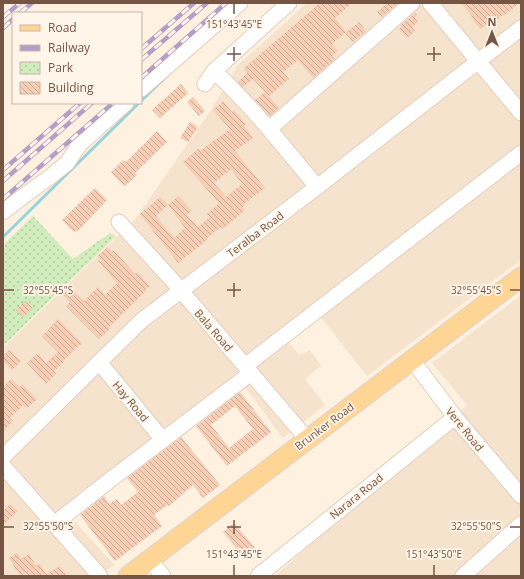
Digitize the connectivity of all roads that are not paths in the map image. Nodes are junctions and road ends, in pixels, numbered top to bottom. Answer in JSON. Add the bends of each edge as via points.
{"nodes":[{"id":1,"x":240,"y":3,"type":"edge"},
{"id":2,"x":289,"y":3,"type":"edge"},
{"id":3,"x":412,"y":3,"type":"edge"},
{"id":4,"x":430,"y":3,"type":"edge"},
{"id":5,"x":521,"y":28,"type":"edge"},
{"id":6,"x":478,"y":62,"type":"junction"},
{"id":7,"x":214,"y":71,"type":"junction"},
{"id":8,"x":205,"y":84,"type":"dead end"},
{"id":9,"x":142,"y":88,"type":"edge"},
{"id":10,"x":125,"y":104,"type":"edge"},
{"id":11,"x":521,"y":113,"type":"edge"},
{"id":12,"x":269,"y":129,"type":"junction"},
{"id":13,"x":521,"y":153,"type":"edge"},
{"id":14,"x":317,"y":187,"type":"junction"},
{"id":15,"x":3,"y":212,"type":"edge"},
{"id":16,"x":119,"y":222,"type":"dead end"},
{"id":17,"x":521,"y":277,"type":"edge"},
{"id":18,"x":181,"y":291,"type":"junction"},
{"id":19,"x":412,"y":360,"type":"junction"},
{"id":20,"x":99,"y":362,"type":"junction"},
{"id":21,"x":248,"y":369,"type":"junction"},
{"id":22,"x":455,"y":417,"type":"junction"},
{"id":23,"x":307,"y":439,"type":"junction"},
{"id":24,"x":163,"y":440,"type":"junction"},
{"id":25,"x":3,"y":456,"type":"edge"},
{"id":26,"x":3,"y":466,"type":"edge"},
{"id":27,"x":521,"y":496,"type":"edge"},
{"id":28,"x":54,"y":524,"type":"junction"},
{"id":29,"x":521,"y":524,"type":"edge"},
{"id":30,"x":150,"y":560,"type":"junction"},
{"id":31,"x":100,"y":576,"type":"edge"},
{"id":32,"x":128,"y":576,"type":"edge"},
{"id":33,"x":163,"y":576,"type":"edge"},
{"id":34,"x":258,"y":576,"type":"edge"},
{"id":35,"x":463,"y":576,"type":"edge"}],
"edges":[{"from":1,"to":9,"type":"street"},
{"from":2,"to":7,"type":"street"},
{"from":3,"to":12,"type":"street"},
{"from":4,"to":6,"type":"street"},
{"from":5,"to":6,"type":"street","name":"Teralba Road"},
{"from":6,"to":11,"type":"street"},
{"from":6,"to":14,"type":"street","name":"Teralba Road"},
{"from":7,"to":8,"type":"street"},
{"from":7,"to":12,"type":"street"},
{"from":10,"to":15,"type":"street","via":[[79,145],[66,163]]},
{"from":12,"to":14,"type":"street"},
{"from":13,"to":21,"type":"street"},
{"from":14,"to":18,"type":"street","name":"Teralba Road"},
{"from":16,"to":18,"type":"street","name":"Bala Road"},
{"from":17,"to":19,"type":"main road","name":"Brunker Road"},
{"from":18,"to":20,"type":"street","name":"Teralba Road","via":[[140,321]]},
{"from":18,"to":21,"type":"street","name":"Bala Road"},
{"from":19,"to":22,"type":"street","name":"Vere Road"},
{"from":19,"to":23,"type":"main road","name":"Brunker Road"},
{"from":20,"to":24,"type":"street","name":"Hay Road"},
{"from":20,"to":25,"type":"street","name":"Teralba Road"},
{"from":21,"to":23,"type":"street","name":"Bala Road"},
{"from":21,"to":24,"type":"street"},
{"from":22,"to":27,"type":"street","name":"Vere Road"},
{"from":22,"to":34,"type":"street","name":"Narara Road"},
{"from":23,"to":30,"type":"main road","name":"Brunker Road"},
{"from":24,"to":28,"type":"street"},
{"from":26,"to":28,"type":"street"},
{"from":28,"to":31,"type":"street"},
{"from":29,"to":35,"type":"street"},
{"from":30,"to":32,"type":"main road","name":"Brunker Road"},
{"from":30,"to":33,"type":"street"}]}
